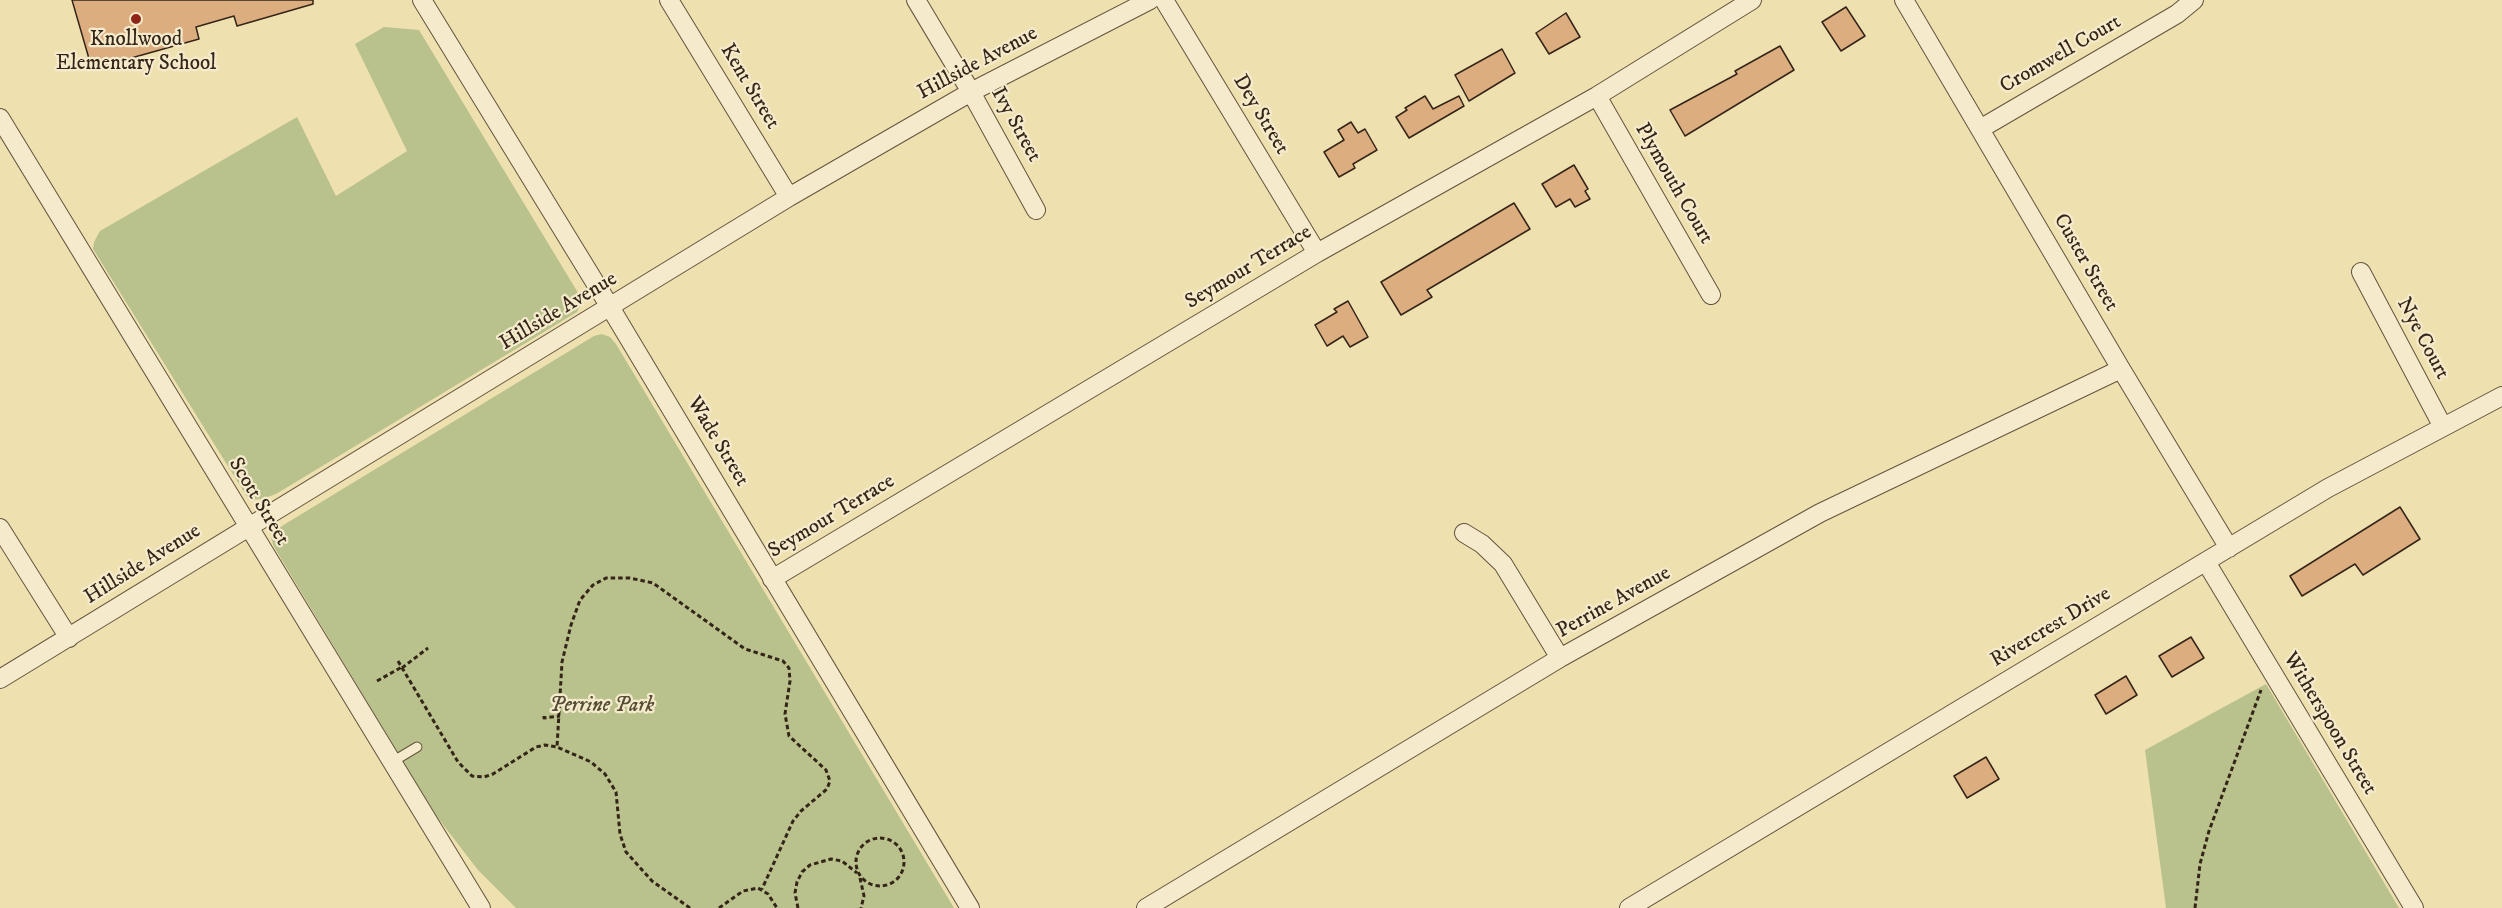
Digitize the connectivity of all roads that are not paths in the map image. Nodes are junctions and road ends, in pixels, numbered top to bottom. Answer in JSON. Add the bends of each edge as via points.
{"nodes":[{"id":1,"x":422,"y":0,"type":"edge"},
{"id":2,"x":669,"y":0,"type":"edge"},
{"id":3,"x":916,"y":0,"type":"edge"},
{"id":4,"x":1150,"y":0,"type":"edge"},
{"id":5,"x":1164,"y":0,"type":"edge"},
{"id":6,"x":1752,"y":0,"type":"edge"},
{"id":7,"x":1904,"y":0,"type":"edge"},
{"id":8,"x":2194,"y":0,"type":"edge"},
{"id":9,"x":971,"y":92,"type":"junction"},
{"id":10,"x":1597,"y":96,"type":"junction"},
{"id":11,"x":0,"y":118,"type":"edge"},
{"id":12,"x":1980,"y":129,"type":"junction"},
{"id":13,"x":789,"y":197,"type":"junction"},
{"id":14,"x":1036,"y":210,"type":"dead end"},
{"id":15,"x":1317,"y":253,"type":"junction"},
{"id":16,"x":2361,"y":272,"type":"dead end"},
{"id":17,"x":1711,"y":295,"type":"dead end"},
{"id":18,"x":610,"y":307,"type":"junction"},
{"id":19,"x":2121,"y":369,"type":"junction"},
{"id":20,"x":2502,"y":396,"type":"edge"},
{"id":21,"x":2443,"y":427,"type":"junction"},
{"id":22,"x":247,"y":527,"type":"junction"},
{"id":23,"x":0,"y":528,"type":"edge"},
{"id":24,"x":1464,"y":533,"type":"dead end"},
{"id":25,"x":2229,"y":548,"type":"junction"},
{"id":26,"x":2206,"y":562,"type":"junction"},
{"id":27,"x":772,"y":579,"type":"junction"},
{"id":28,"x":69,"y":638,"type":"junction"},
{"id":29,"x":1560,"y":658,"type":"junction"},
{"id":30,"x":0,"y":679,"type":"edge"},
{"id":31,"x":417,"y":747,"type":"dead end"},
{"id":32,"x":392,"y":762,"type":"junction"},
{"id":33,"x":481,"y":908,"type":"edge"},
{"id":34,"x":970,"y":908,"type":"edge"},
{"id":35,"x":1146,"y":908,"type":"edge"},
{"id":36,"x":1629,"y":908,"type":"edge"},
{"id":37,"x":2414,"y":908,"type":"edge"}],
"edges":[{"from":1,"to":18,"type":"street","name":"Wade Street"},
{"from":2,"to":13,"type":"street","name":"Kent Street"},
{"from":3,"to":9,"type":"street","name":"Ivy Street"},
{"from":4,"to":9,"type":"street","name":"Hillside Avenue"},
{"from":5,"to":15,"type":"street","name":"Dey Street"},
{"from":6,"to":10,"type":"street","name":"Seymour Terrace"},
{"from":7,"to":12,"type":"street","name":"Custer Street"},
{"from":8,"to":12,"type":"street","name":"Cromwell Court","via":[[2177,14]]},
{"from":9,"to":13,"type":"street","name":"Hillside Avenue"},
{"from":9,"to":14,"type":"street","name":"Ivy Street"},
{"from":10,"to":15,"type":"street","name":"Seymour Terrace"},
{"from":10,"to":17,"type":"street","name":"Plymouth Court"},
{"from":11,"to":22,"type":"street","name":"Scott Street"},
{"from":12,"to":19,"type":"street","name":"Custer Street"},
{"from":13,"to":18,"type":"street","name":"Hillside Avenue"},
{"from":15,"to":27,"type":"street","name":"Seymour Terrace"},
{"from":16,"to":21,"type":"street","name":"Nye Court"},
{"from":18,"to":22,"type":"street","name":"Hillside Avenue"},
{"from":18,"to":27,"type":"street","name":"Wade Street"},
{"from":19,"to":25,"type":"street","name":"Custer Street"},
{"from":19,"to":29,"type":"street","name":"Perrine Avenue","via":[[1820,513]]},
{"from":20,"to":21,"type":"street","name":"Rivercrest Drive"},
{"from":21,"to":25,"type":"street","name":"Rivercrest Drive","via":[[2328,488]]},
{"from":22,"to":28,"type":"street","name":"Hillside Avenue"},
{"from":22,"to":32,"type":"street","name":"Scott Street"},
{"from":23,"to":28,"type":"street"},
{"from":24,"to":29,"type":"street","via":[[1503,564]]},
{"from":25,"to":26,"type":"street","name":"Rivercrest Drive"},
{"from":26,"to":36,"type":"street","name":"Rivercrest Drive"},
{"from":26,"to":37,"type":"street","name":"Witherspoon Street"},
{"from":27,"to":34,"type":"street","name":"Wade Street"},
{"from":28,"to":30,"type":"street","name":"Hillside Avenue"},
{"from":29,"to":35,"type":"street","name":"Perrine Avenue"},
{"from":31,"to":32,"type":"lane"},
{"from":32,"to":33,"type":"street","name":"Scott Street"}]}
